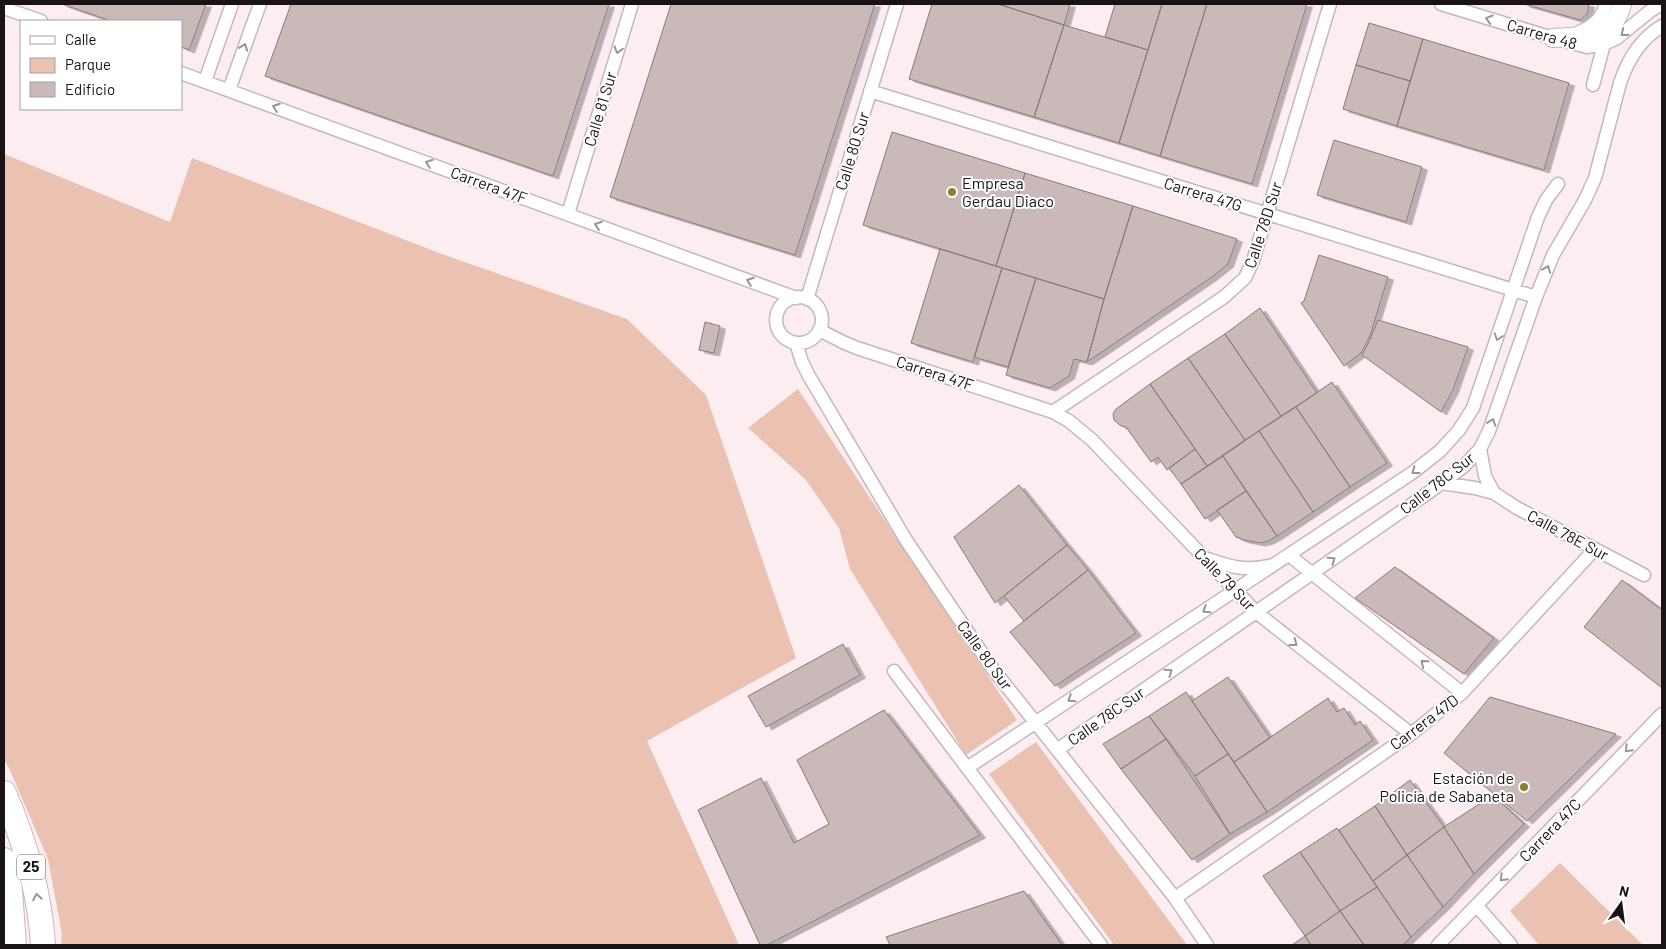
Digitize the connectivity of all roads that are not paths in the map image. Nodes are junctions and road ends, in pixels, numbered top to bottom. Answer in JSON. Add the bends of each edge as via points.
{"nodes":[{"id":1,"x":232,"y":4,"type":"edge"},
{"id":2,"x":260,"y":4,"type":"edge"},
{"id":3,"x":632,"y":4,"type":"edge"},
{"id":4,"x":897,"y":4,"type":"edge"},
{"id":5,"x":1330,"y":4,"type":"edge"},
{"id":6,"x":1440,"y":4,"type":"edge"},
{"id":7,"x":1606,"y":4,"type":"edge"},
{"id":8,"x":1622,"y":4,"type":"edge"},
{"id":9,"x":1662,"y":4,"type":"edge"},
{"id":10,"x":4,"y":8,"type":"edge"},
{"id":11,"x":38,"y":20,"type":"edge"},
{"id":12,"x":1662,"y":26,"type":"edge"},
{"id":13,"x":1553,"y":38,"type":"junction"},
{"id":14,"x":1604,"y":44,"type":"junction"},
{"id":15,"x":182,"y":73,"type":"edge"},
{"id":16,"x":205,"y":81,"type":"junction"},
{"id":17,"x":1593,"y":85,"type":"dead end"},
{"id":18,"x":229,"y":90,"type":"junction"},
{"id":19,"x":870,"y":91,"type":"junction"},
{"id":20,"x":1558,"y":184,"type":"dead end"},
{"id":21,"x":568,"y":214,"type":"junction"},
{"id":22,"x":1268,"y":214,"type":"junction"},
{"id":23,"x":1513,"y":290,"type":"junction"},
{"id":24,"x":1536,"y":297,"type":"junction"},
{"id":25,"x":801,"y":299,"type":"junction"},
{"id":26,"x":820,"y":330,"type":"junction"},
{"id":27,"x":796,"y":343,"type":"junction"},
{"id":28,"x":1053,"y":412,"type":"junction"},
{"id":29,"x":1480,"y":449,"type":"junction"},
{"id":30,"x":1441,"y":483,"type":"junction"},
{"id":31,"x":1494,"y":493,"type":"junction"},
{"id":32,"x":1595,"y":549,"type":"junction"},
{"id":33,"x":1289,"y":555,"type":"junction"},
{"id":34,"x":1204,"y":557,"type":"junction"},
{"id":35,"x":1273,"y":565,"type":"junction"},
{"id":36,"x":1312,"y":573,"type":"junction"},
{"id":37,"x":1644,"y":575,"type":"dead end"},
{"id":38,"x":1235,"y":591,"type":"junction"},
{"id":39,"x":1256,"y":612,"type":"junction"},
{"id":40,"x":894,"y":671,"type":"dead end"},
{"id":41,"x":1462,"y":693,"type":"junction"},
{"id":42,"x":1662,"y":714,"type":"edge"},
{"id":43,"x":1036,"y":722,"type":"junction"},
{"id":44,"x":1411,"y":734,"type":"junction"},
{"id":45,"x":1058,"y":750,"type":"junction"},
{"id":46,"x":967,"y":768,"type":"junction"},
{"id":47,"x":4,"y":793,"type":"edge"},
{"id":48,"x":4,"y":860,"type":"edge"},
{"id":49,"x":1175,"y":898,"type":"junction"},
{"id":50,"x":1477,"y":906,"type":"junction"},
{"id":51,"x":14,"y":945,"type":"edge"},
{"id":52,"x":43,"y":945,"type":"edge"},
{"id":53,"x":1101,"y":945,"type":"edge"},
{"id":54,"x":1208,"y":945,"type":"edge"},
{"id":55,"x":1438,"y":945,"type":"edge"},
{"id":56,"x":1511,"y":945,"type":"edge"}],
"edges":[{"from":1,"to":16,"type":"street"},
{"from":18,"to":2,"type":"street","one_way":true},
{"from":3,"to":21,"type":"street","name":"Calle 81 Sur","one_way":true},
{"from":4,"to":19,"type":"street","name":"Calle 80 Sur"},
{"from":5,"to":22,"type":"street","name":"Calle 78D Sur"},
{"from":13,"to":6,"type":"street","name":"Carrera 48","one_way":true},
{"from":7,"to":13,"type":"street","via":[[1592,26]]},
{"from":8,"to":13,"type":"street","via":[[1616,20],[1604,31]]},
{"from":9,"to":14,"type":"street","name":"Carrera 48","one_way":true},
{"from":10,"to":11,"type":"street"},
{"from":24,"to":12,"type":"street","name":"Calle 78C Sur","one_way":true,"via":[[1553,255],[1586,200],[1625,68],[1643,41]]},
{"from":13,"to":14,"type":"street","name":"Carrera 48","via":[[1587,47]]},
{"from":14,"to":17,"type":"street"},
{"from":15,"to":16,"type":"street","name":"Carrera 47F"},
{"from":16,"to":18,"type":"street","name":"Carrera 47F"},
{"from":21,"to":18,"type":"street","name":"Carrera 47F","one_way":true},
{"from":19,"to":22,"type":"street","name":"Carrera 47G"},
{"from":19,"to":25,"type":"street","name":"Calle 80 Sur"},
{"from":20,"to":23,"type":"street","name":"Calle 78C Sur","via":[[1538,217]]},
{"from":25,"to":21,"type":"street","name":"Carrera 47F","one_way":true},
{"from":22,"to":23,"type":"street","name":"Carrera 47G"},
{"from":22,"to":28,"type":"street","name":"Calle 78D Sur","via":[[1253,261],[1236,288]]},
{"from":23,"to":24,"type":"street","name":"Carrera 47G"},
{"from":23,"to":33,"type":"street","name":"Calle 78C Sur","one_way":true,"via":[[1473,408],[1459,430],[1412,474]]},
{"from":29,"to":24,"type":"street","name":"Calle 78C Sur","one_way":true},
{"from":25,"to":26,"type":"street","via":[[813,303],[821,315]]},
{"from":25,"to":27,"type":"street","via":[[783,304],[776,316],[782,337]]},
{"from":26,"to":27,"type":"street","via":[[810,340]]},
{"from":26,"to":28,"type":"street","name":"Carrera 47F","via":[[851,346]]},
{"from":27,"to":43,"type":"street","name":"Calle 80 Sur","via":[[802,362],[906,540],[992,668]]},
{"from":28,"to":34,"type":"street","name":"Calle 79 Sur","via":[[1092,440]]},
{"from":29,"to":30,"type":"street","name":"Calle 78C Sur"},
{"from":29,"to":31,"type":"street","via":[[1485,476]]},
{"from":30,"to":31,"type":"street","name":"Calle 78E Sur"},
{"from":36,"to":30,"type":"street","name":"Calle 78C Sur","one_way":true},
{"from":31,"to":32,"type":"street","name":"Calle 78E Sur"},
{"from":32,"to":37,"type":"street","name":"Calle 78E Sur"},
{"from":32,"to":41,"type":"street","name":"Carrera 47D"},
{"from":33,"to":35,"type":"street","name":"Calle 78C Sur"},
{"from":33,"to":36,"type":"street"},
{"from":34,"to":35,"type":"street","via":[[1244,569]]},
{"from":34,"to":38,"type":"street","name":"Calle 79 Sur"},
{"from":35,"to":38,"type":"street","name":"Calle 78C Sur"},
{"from":36,"to":39,"type":"street","name":"Calle 78C Sur"},
{"from":41,"to":36,"type":"street","one_way":true},
{"from":38,"to":39,"type":"street","name":"Calle 79 Sur"},
{"from":38,"to":43,"type":"street","name":"Calle 78C Sur","one_way":true},
{"from":39,"to":44,"type":"street","name":"Calle 79 Sur","one_way":true},
{"from":45,"to":39,"type":"street","name":"Calle 78C Sur","one_way":true},
{"from":40,"to":46,"type":"street"},
{"from":41,"to":44,"type":"street","name":"Carrera 47D"},
{"from":42,"to":50,"type":"street","name":"Carrera 47C","one_way":true},
{"from":43,"to":45,"type":"street","name":"Calle 80 Sur"},
{"from":43,"to":46,"type":"street","name":"Calle 78C Sur"},
{"from":44,"to":49,"type":"street","name":"Carrera 47D"},
{"from":45,"to":49,"type":"street","name":"Calle 80 Sur"},
{"from":46,"to":53,"type":"street"},
{"from":52,"to":47,"type":"highway","number":"25","one_way":true,"via":[[30,863]]},
{"from":48,"to":51,"type":"highway","number":"25"},
{"from":49,"to":54,"type":"street","name":"Calle 80 Sur"},
{"from":50,"to":55,"type":"street","name":"Carrera 47C"},
{"from":50,"to":56,"type":"street"}]}
